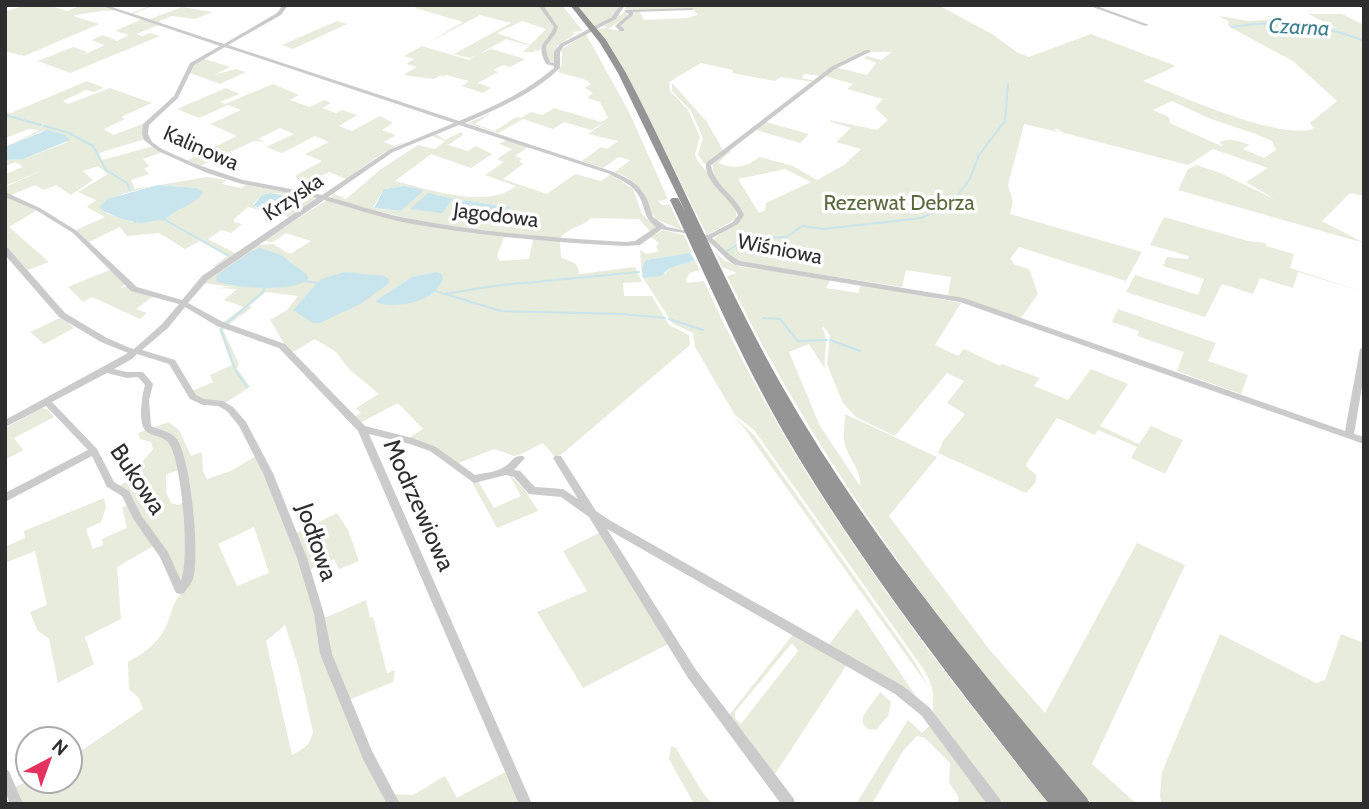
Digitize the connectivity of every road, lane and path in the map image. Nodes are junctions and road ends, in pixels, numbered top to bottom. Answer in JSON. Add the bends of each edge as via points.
{"nodes":[{"id":1,"x":100,"y":5,"type":"edge"},
{"id":2,"x":286,"y":5,"type":"edge"},
{"id":3,"x":540,"y":5,"type":"edge"},
{"id":4,"x":566,"y":5,"type":"edge"},
{"id":5,"x":573,"y":5,"type":"edge"},
{"id":6,"x":1089,"y":5,"type":"edge"},
{"id":7,"x":622,"y":8,"type":"edge"},
{"id":8,"x":691,"y":9,"type":"dead end"},
{"id":9,"x":630,"y":11,"type":"junction"},
{"id":10,"x":1147,"y":26,"type":"dead end"},
{"id":11,"x":622,"y":30,"type":"dead end"},
{"id":12,"x":223,"y":44,"type":"junction"},
{"id":13,"x":868,"y":51,"type":"dead end"},
{"id":14,"x":558,"y":65,"type":"junction"},
{"id":15,"x":460,"y":123,"type":"junction"},
{"id":16,"x":5,"y":194,"type":"edge"},
{"id":17,"x":323,"y":198,"type":"junction"},
{"id":18,"x":679,"y":201,"type":"junction"},
{"id":19,"x":662,"y":226,"type":"junction"},
{"id":20,"x":709,"y":237,"type":"junction"},
{"id":21,"x":5,"y":250,"type":"edge"},
{"id":22,"x":716,"y":280,"type":"junction"},
{"id":23,"x":183,"y":303,"type":"junction"},
{"id":24,"x":1364,"y":349,"type":"edge"},
{"id":25,"x":136,"y":352,"type":"junction"},
{"id":26,"x":108,"y":370,"type":"junction"},
{"id":27,"x":1360,"y":392,"type":"edge"},
{"id":28,"x":47,"y":402,"type":"junction"},
{"id":29,"x":5,"y":424,"type":"edge"},
{"id":30,"x":362,"y":429,"type":"junction"},
{"id":31,"x":1349,"y":436,"type":"junction"},
{"id":32,"x":1364,"y":441,"type":"edge"},
{"id":33,"x":94,"y":451,"type":"junction"},
{"id":34,"x":520,"y":458,"type":"dead end"},
{"id":35,"x":558,"y":458,"type":"dead end"},
{"id":36,"x":506,"y":471,"type":"junction"},
{"id":37,"x":5,"y":498,"type":"edge"},
{"id":38,"x":597,"y":518,"type":"junction"},
{"id":39,"x":5,"y":775,"type":"edge"},
{"id":40,"x":17,"y":804,"type":"edge"},
{"id":41,"x":394,"y":804,"type":"edge"},
{"id":42,"x":526,"y":804,"type":"edge"},
{"id":43,"x":789,"y":804,"type":"edge"},
{"id":44,"x":995,"y":804,"type":"edge"},
{"id":45,"x":1061,"y":804,"type":"edge"},
{"id":46,"x":1081,"y":804,"type":"edge"}],
"edges":[{"from":1,"to":12,"type":"street"},
{"from":2,"to":12,"type":"street","name":"Kalinowa","via":[[279,14]]},
{"from":3,"to":14,"type":"street","via":[[556,27],[543,51],[548,63]]},
{"from":4,"to":18,"type":"highway","via":[[615,74]]},
{"from":5,"to":18,"type":"highway","via":[[622,73]]},
{"from":6,"to":10,"type":"street"},
{"from":7,"to":9,"type":"street"},
{"from":7,"to":14,"type":"street","name":"Krzyska","via":[[608,22],[559,48]]},
{"from":8,"to":9,"type":"street"},
{"from":9,"to":11,"type":"street","via":[[618,26]]},
{"from":12,"to":15,"type":"street"},
{"from":12,"to":17,"type":"street","name":"Kalinowa","via":[[191,64],[176,97],[146,124],[147,140],[214,176]]},
{"from":13,"to":20,"type":"street","via":[[833,68],[706,167],[741,215],[736,223]]},
{"from":14,"to":15,"type":"street","name":"Krzyska","via":[[516,97]]},
{"from":15,"to":17,"type":"street","name":"Krzyska","via":[[399,147]]},
{"from":15,"to":19,"type":"street","via":[[624,179],[643,197],[652,220]]},
{"from":16,"to":23,"type":"street","via":[[75,232],[134,289]]},
{"from":17,"to":19,"type":"street","name":"Jagodowa","via":[[401,219],[508,237],[626,244],[637,243]]},
{"from":17,"to":23,"type":"street","name":"Krzyska","via":[[211,274]]},
{"from":18,"to":22,"type":"highway"},
{"from":19,"to":20,"type":"street","name":"Wiśniowa"},
{"from":20,"to":31,"type":"street","name":"Wiśniowa","via":[[723,255],[738,263],[961,300]]},
{"from":21,"to":25,"type":"street","name":"Jodłowa","via":[[62,315],[104,340]]},
{"from":22,"to":45,"type":"highway","via":[[781,416],[854,533],[951,667]]},
{"from":22,"to":46,"type":"highway","via":[[792,414],[866,528],[963,660]]},
{"from":23,"to":25,"type":"street","name":"Krzyska"},
{"from":23,"to":30,"type":"street","name":"Modrzewiowa","via":[[220,324],[282,346]]},
{"from":24,"to":27,"type":"street"},
{"from":25,"to":26,"type":"street","name":"Krzyska"},
{"from":25,"to":41,"type":"street","name":"Jodłowa","via":[[172,362],[192,397],[225,405],[243,424],[283,506],[344,700]]},
{"from":26,"to":28,"type":"street","name":"Krzyska"},
{"from":26,"to":33,"type":"street","name":"Bukowa","via":[[144,377],[149,384],[147,427],[174,443],[189,537],[188,579],[180,590],[155,540],[126,494],[110,484]]},
{"from":27,"to":31,"type":"street"},
{"from":28,"to":29,"type":"street","name":"Krzyska"},
{"from":28,"to":33,"type":"street","name":"Bukowa"},
{"from":30,"to":36,"type":"street","via":[[433,449],[474,479]]},
{"from":30,"to":42,"type":"street","name":"Modrzewiowa"},
{"from":31,"to":32,"type":"street","name":"Wiśniowa"},
{"from":33,"to":37,"type":"street"},
{"from":34,"to":36,"type":"street"},
{"from":35,"to":38,"type":"street"},
{"from":36,"to":38,"type":"street","via":[[517,474],[532,491],[571,497]]},
{"from":38,"to":43,"type":"street","via":[[692,674]]},
{"from":38,"to":44,"type":"street","via":[[914,700]]},
{"from":39,"to":40,"type":"street"}]}
